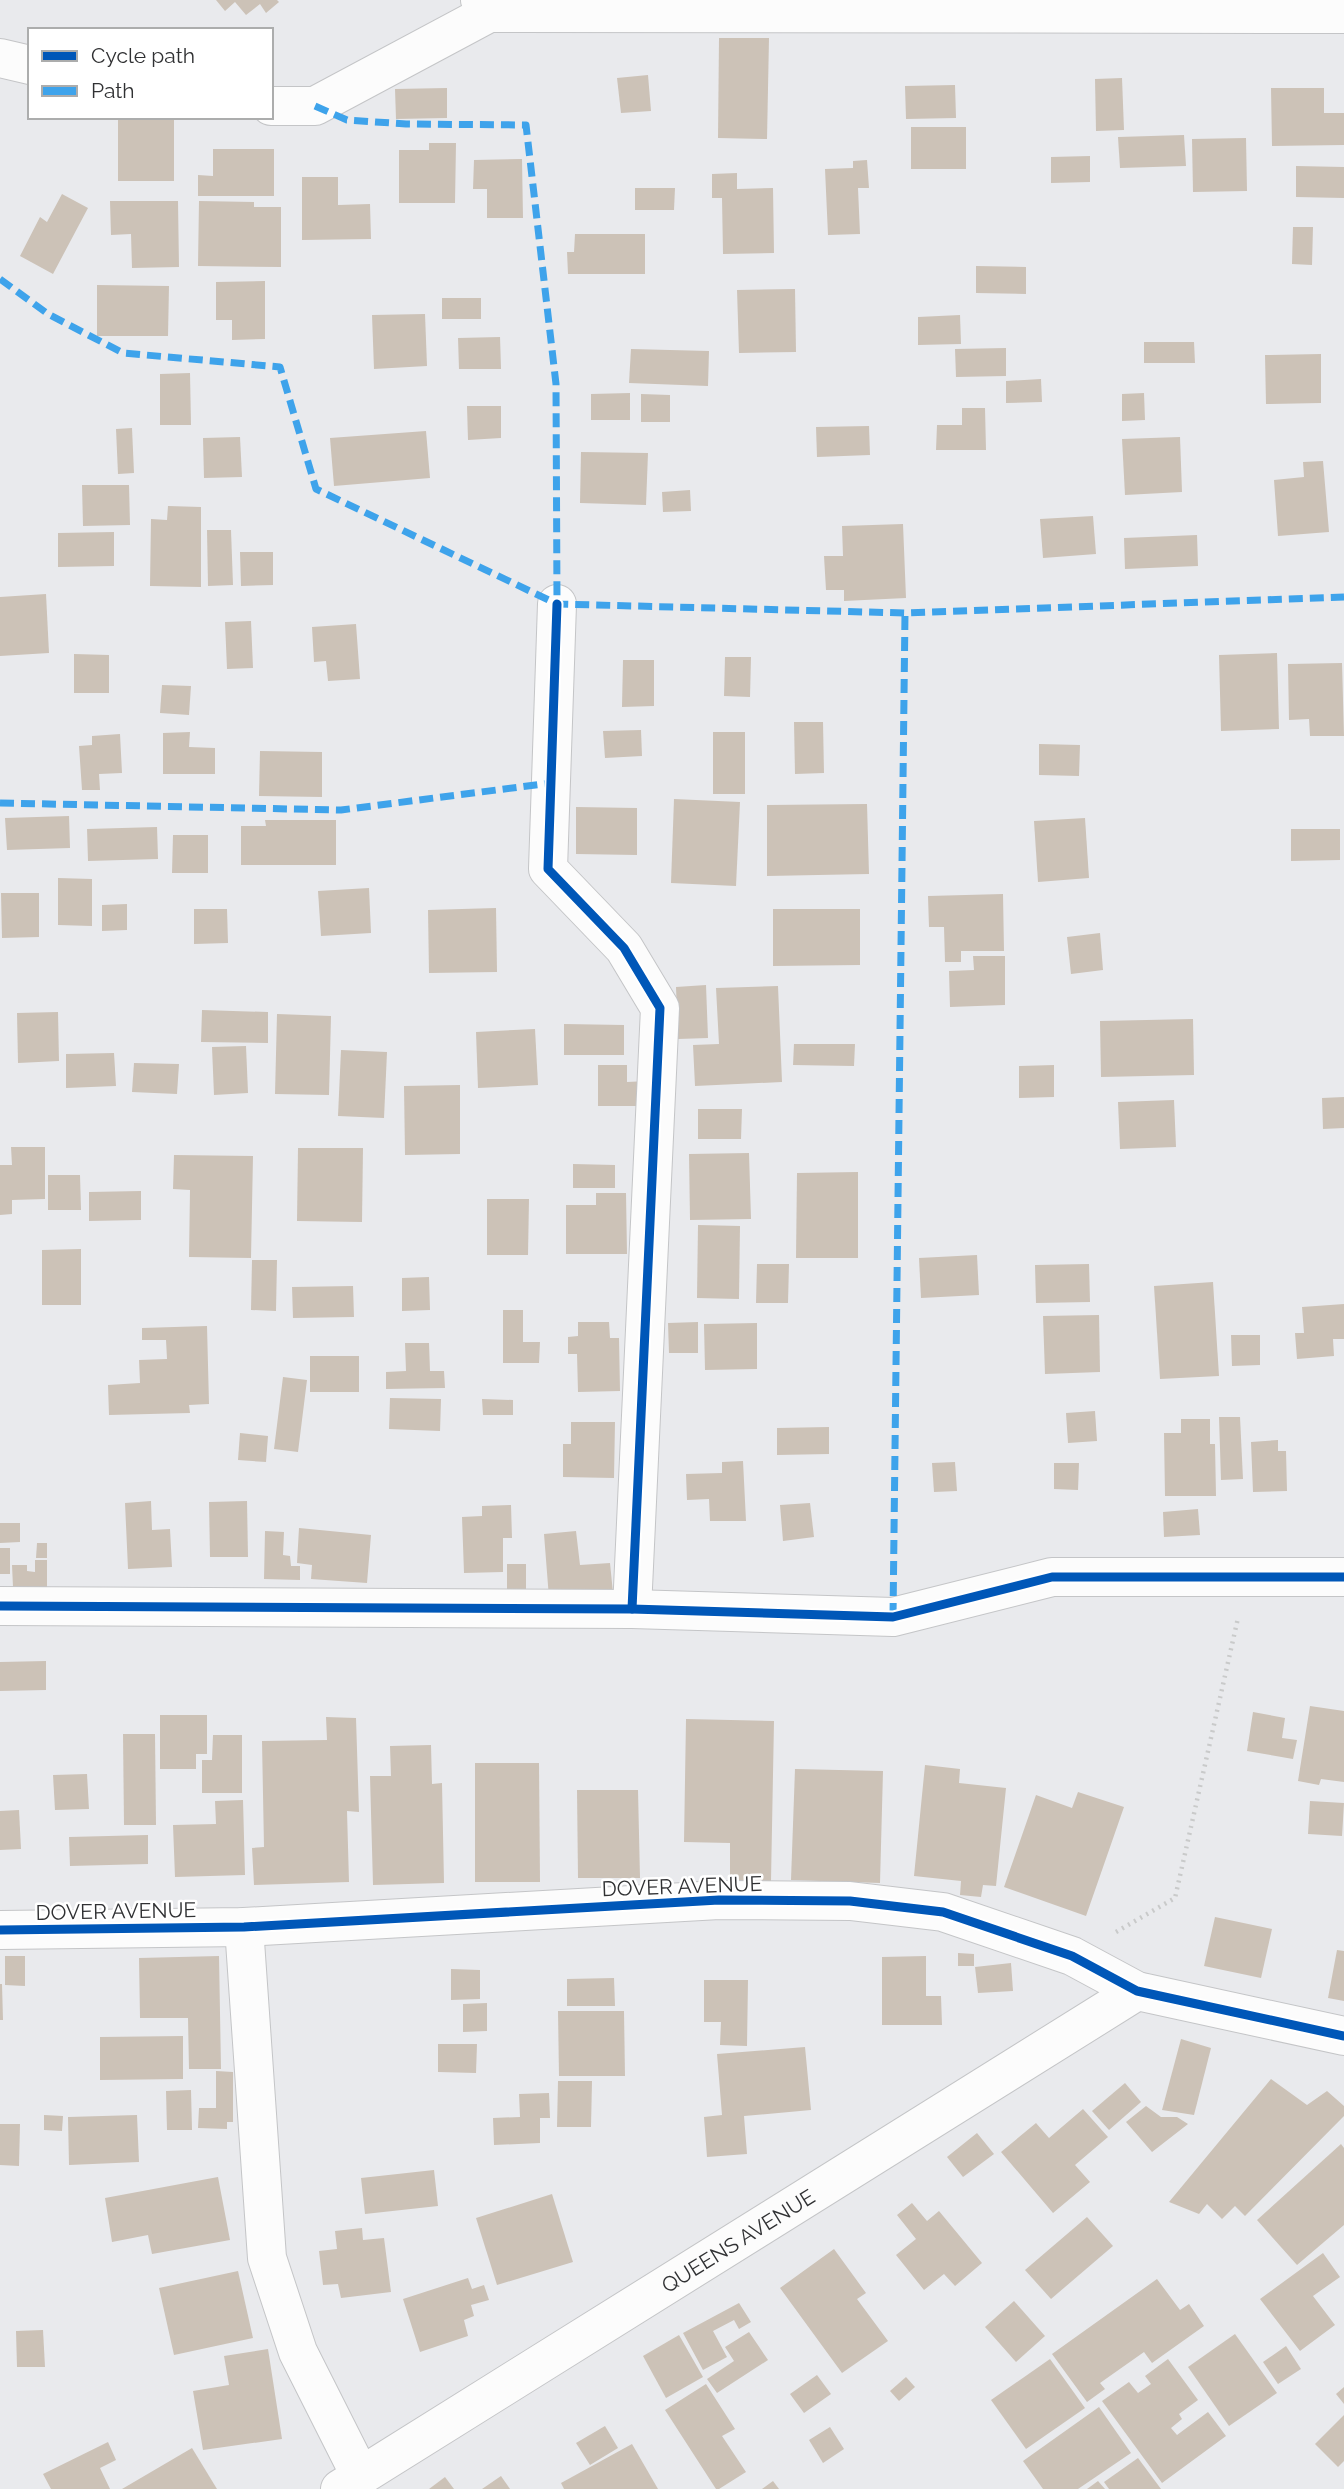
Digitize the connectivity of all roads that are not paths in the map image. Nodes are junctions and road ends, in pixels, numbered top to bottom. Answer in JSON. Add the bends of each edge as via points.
{"nodes":[{"id":1,"x":485,"y":7,"type":"edge"},
{"id":2,"x":1344,"y":15,"type":"edge"},
{"id":3,"x":0,"y":58,"type":"edge"},
{"id":4,"x":28,"y":65,"type":"edge"},
{"id":5,"x":273,"y":106,"type":"edge"},
{"id":6,"x":557,"y":604,"type":"dead end"},
{"id":7,"x":1344,"y":1577,"type":"edge"},
{"id":8,"x":0,"y":1606,"type":"edge"},
{"id":9,"x":632,"y":1609,"type":"junction"},
{"id":10,"x":244,"y":1927,"type":"junction"},
{"id":11,"x":0,"y":1930,"type":"edge"},
{"id":12,"x":1137,"y":1991,"type":"junction"},
{"id":13,"x":1344,"y":2036,"type":"edge"},
{"id":14,"x":350,"y":2482,"type":"edge"}],
"edges":[{"from":1,"to":2,"type":"street"},
{"from":1,"to":5,"type":"street","via":[[315,106]]},
{"from":3,"to":4,"type":"street"},
{"from":6,"to":9,"type":"street","via":[[548,869],[624,948],[660,1008]]},
{"from":7,"to":9,"type":"street","via":[[1052,1577],[893,1617]]},
{"from":8,"to":9,"type":"street"},
{"from":10,"to":11,"type":"street","name":"DOVER AVENUE"},
{"from":10,"to":12,"type":"street","name":"DOVER AVENUE","via":[[719,1900],[850,1901],[943,1912],[1072,1956]]},
{"from":10,"to":14,"type":"street","via":[[267,2258],[298,2352]]},
{"from":12,"to":13,"type":"street","name":"DOVER AVENUE"},
{"from":12,"to":14,"type":"street","name":"QUEENS AVENUE"}]}
